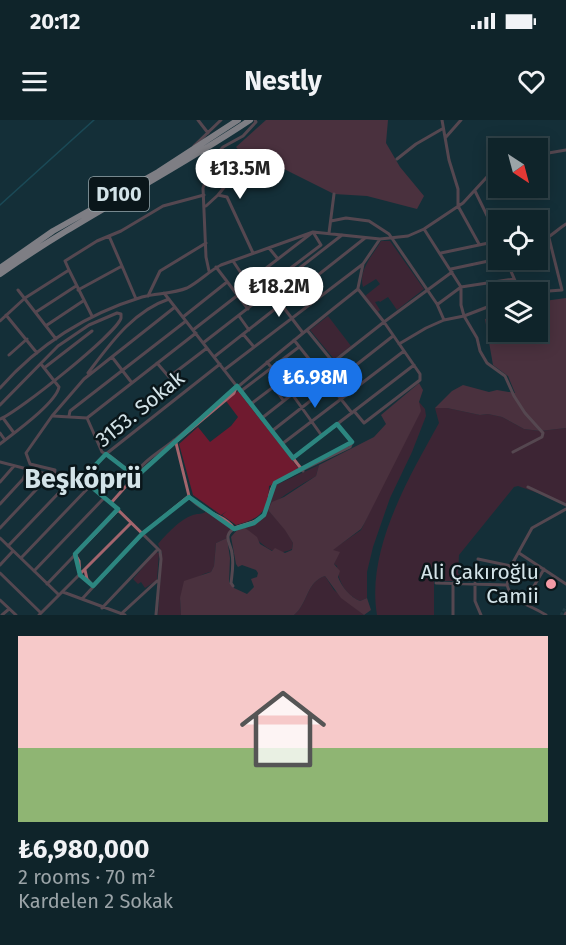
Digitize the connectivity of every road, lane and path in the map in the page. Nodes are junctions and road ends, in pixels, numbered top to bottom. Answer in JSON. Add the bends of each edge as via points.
{"nodes":[{"id":1,"x":198,"y":120,"type":"edge"},
{"id":2,"x":221,"y":120,"type":"edge"},
{"id":3,"x":238,"y":120,"type":"edge"},
{"id":4,"x":250,"y":120,"type":"edge"},
{"id":5,"x":255,"y":120,"type":"edge"},
{"id":6,"x":442,"y":120,"type":"edge"},
{"id":7,"x":461,"y":120,"type":"edge"},
{"id":8,"x":442,"y":129,"type":"junction"},
{"id":9,"x":208,"y":133,"type":"junction"},
{"id":10,"x":446,"y":137,"type":"junction"},
{"id":11,"x":566,"y":150,"type":"edge"},
{"id":12,"x":548,"y":153,"type":"edge"},
{"id":13,"x":185,"y":155,"type":"junction"},
{"id":14,"x":397,"y":159,"type":"dead end"},
{"id":15,"x":238,"y":170,"type":"dead end"},
{"id":16,"x":488,"y":176,"type":"edge"},
{"id":17,"x":475,"y":191,"type":"junction"},
{"id":18,"x":334,"y":194,"type":"dead end"},
{"id":19,"x":204,"y":195,"type":"junction"},
{"id":20,"x":218,"y":195,"type":"junction"},
{"id":21,"x":458,"y":206,"type":"junction"},
{"id":22,"x":205,"y":207,"type":"junction"},
{"id":23,"x":488,"y":218,"type":"edge"},
{"id":24,"x":331,"y":221,"type":"junction"},
{"id":25,"x":566,"y":224,"type":"edge"},
{"id":26,"x":424,"y":229,"type":"junction"},
{"id":27,"x":313,"y":232,"type":"junction"},
{"id":28,"x":329,"y":233,"type":"junction"},
{"id":29,"x":342,"y":235,"type":"junction"},
{"id":30,"x":109,"y":236,"type":"junction"},
{"id":31,"x":365,"y":238,"type":"junction"},
{"id":32,"x":549,"y":238,"type":"joint"},
{"id":33,"x":380,"y":239,"type":"junction"},
{"id":34,"x":391,"y":239,"type":"junction"},
{"id":35,"x":488,"y":242,"type":"edge"},
{"id":36,"x":206,"y":243,"type":"junction"},
{"id":37,"x":479,"y":245,"type":"junction"},
{"id":38,"x":269,"y":248,"type":"junction"},
{"id":39,"x":253,"y":253,"type":"junction"},
{"id":40,"x":440,"y":253,"type":"junction"},
{"id":41,"x":278,"y":259,"type":"junction"},
{"id":42,"x":232,"y":261,"type":"junction"},
{"id":43,"x":488,"y":261,"type":"edge"},
{"id":44,"x":363,"y":264,"type":"junction"},
{"id":45,"x":122,"y":266,"type":"junction"},
{"id":46,"x":216,"y":267,"type":"junction"},
{"id":47,"x":0,"y":268,"type":"edge"},
{"id":48,"x":69,"y":270,"type":"junction"},
{"id":49,"x":452,"y":270,"type":"junction"},
{"id":50,"x":510,"y":270,"type":"edge"},
{"id":51,"x":209,"y":271,"type":"junction"},
{"id":52,"x":0,"y":275,"type":"edge"},
{"id":53,"x":514,"y":279,"type":"junction"},
{"id":54,"x":227,"y":282,"type":"junction"},
{"id":55,"x":515,"y":282,"type":"edge"},
{"id":56,"x":247,"y":283,"type":"junction"},
{"id":57,"x":76,"y":286,"type":"junction"},
{"id":58,"x":461,"y":287,"type":"junction"},
{"id":59,"x":358,"y":289,"type":"junction"},
{"id":60,"x":18,"y":290,"type":"dead end"},
{"id":61,"x":78,"y":290,"type":"junction"},
{"id":62,"x":427,"y":290,"type":"junction"},
{"id":63,"x":271,"y":291,"type":"junction"},
{"id":64,"x":548,"y":291,"type":"edge"},
{"id":65,"x":164,"y":293,"type":"junction"},
{"id":66,"x":236,"y":294,"type":"junction"},
{"id":67,"x":255,"y":295,"type":"junction"},
{"id":68,"x":148,"y":296,"type":"junction"},
{"id":69,"x":25,"y":298,"type":"junction"},
{"id":70,"x":136,"y":299,"type":"junction"},
{"id":71,"x":169,"y":299,"type":"junction"},
{"id":72,"x":259,"y":300,"type":"junction"},
{"id":73,"x":83,"y":301,"type":"junction"},
{"id":74,"x":281,"y":304,"type":"junction"},
{"id":75,"x":437,"y":304,"type":"junction"},
{"id":76,"x":175,"y":307,"type":"junction"},
{"id":77,"x":488,"y":307,"type":"edge"},
{"id":78,"x":248,"y":309,"type":"junction"},
{"id":79,"x":36,"y":312,"type":"junction"},
{"id":80,"x":6,"y":314,"type":"junction"},
{"id":81,"x":92,"y":316,"type":"junction"},
{"id":82,"x":239,"y":316,"type":"junction"},
{"id":83,"x":464,"y":316,"type":"junction"},
{"id":84,"x":183,"y":317,"type":"junction"},
{"id":85,"x":292,"y":318,"type":"junction"},
{"id":86,"x":444,"y":320,"type":"junction"},
{"id":87,"x":0,"y":321,"type":"edge"},
{"id":88,"x":186,"y":321,"type":"junction"},
{"id":89,"x":384,"y":322,"type":"junction"},
{"id":90,"x":47,"y":326,"type":"junction"},
{"id":91,"x":249,"y":330,"type":"junction"},
{"id":92,"x":307,"y":330,"type":"junction"},
{"id":93,"x":92,"y":331,"type":"dead end"},
{"id":94,"x":194,"y":332,"type":"junction"},
{"id":95,"x":303,"y":333,"type":"junction"},
{"id":96,"x":243,"y":334,"type":"junction"},
{"id":97,"x":393,"y":336,"type":"junction"},
{"id":98,"x":27,"y":339,"type":"junction"},
{"id":99,"x":56,"y":339,"type":"junction"},
{"id":100,"x":294,"y":340,"type":"junction"},
{"id":101,"x":203,"y":343,"type":"junction"},
{"id":102,"x":399,"y":344,"type":"junction"},
{"id":103,"x":299,"y":346,"type":"junction"},
{"id":104,"x":254,"y":347,"type":"junction"},
{"id":105,"x":207,"y":348,"type":"junction"},
{"id":106,"x":404,"y":351,"type":"junction"},
{"id":107,"x":37,"y":353,"type":"junction"},
{"id":108,"x":9,"y":355,"type":"dead end"},
{"id":109,"x":112,"y":357,"type":"junction"},
{"id":110,"x":214,"y":357,"type":"junction"},
{"id":111,"x":309,"y":360,"type":"junction"},
{"id":112,"x":267,"y":362,"type":"junction"},
{"id":113,"x":333,"y":362,"type":"junction"},
{"id":114,"x":41,"y":363,"type":"junction"},
{"id":115,"x":157,"y":363,"type":"junction"},
{"id":116,"x":220,"y":364,"type":"junction"},
{"id":117,"x":414,"y":365,"type":"junction"},
{"id":118,"x":44,"y":368,"type":"junction"},
{"id":119,"x":271,"y":368,"type":"junction"},
{"id":120,"x":122,"y":370,"type":"junction"},
{"id":121,"x":224,"y":370,"type":"junction"},
{"id":122,"x":320,"y":372,"type":"junction"},
{"id":123,"x":291,"y":373,"type":"junction"},
{"id":124,"x":84,"y":379,"type":"junction"},
{"id":125,"x":53,"y":380,"type":"junction"},
{"id":126,"x":282,"y":381,"type":"junction"},
{"id":127,"x":132,"y":383,"type":"junction"},
{"id":128,"x":237,"y":386,"type":"junction"},
{"id":129,"x":330,"y":386,"type":"junction"},
{"id":130,"x":274,"y":387,"type":"junction"},
{"id":131,"x":301,"y":387,"type":"junction"},
{"id":132,"x":0,"y":388,"type":"edge"},
{"id":133,"x":241,"y":391,"type":"junction"},
{"id":134,"x":292,"y":394,"type":"junction"},
{"id":135,"x":341,"y":399,"type":"junction"},
{"id":136,"x":284,"y":400,"type":"junction"},
{"id":137,"x":251,"y":404,"type":"junction"},
{"id":138,"x":0,"y":405,"type":"edge"},
{"id":139,"x":302,"y":408,"type":"junction"},
{"id":140,"x":353,"y":412,"type":"junction"},
{"id":141,"x":52,"y":416,"type":"junction"},
{"id":142,"x":69,"y":417,"type":"junction"},
{"id":143,"x":87,"y":418,"type":"junction"},
{"id":144,"x":262,"y":418,"type":"junction"},
{"id":145,"x":1,"y":419,"type":"edge"},
{"id":146,"x":312,"y":422,"type":"junction"},
{"id":147,"x":337,"y":424,"type":"junction"},
{"id":148,"x":272,"y":431,"type":"junction"},
{"id":149,"x":0,"y":433,"type":"edge"},
{"id":150,"x":14,"y":433,"type":"junction"},
{"id":151,"x":322,"y":436,"type":"junction"},
{"id":152,"x":5,"y":440,"type":"junction"},
{"id":153,"x":175,"y":441,"type":"junction"},
{"id":154,"x":0,"y":444,"type":"edge"},
{"id":155,"x":282,"y":444,"type":"junction"},
{"id":156,"x":513,"y":452,"type":"dead end"},
{"id":157,"x":106,"y":454,"type":"junction"},
{"id":158,"x":293,"y":458,"type":"junction"},
{"id":159,"x":0,"y":462,"type":"edge"},
{"id":160,"x":14,"y":466,"type":"junction"},
{"id":161,"x":27,"y":471,"type":"junction"},
{"id":162,"x":303,"y":471,"type":"junction"},
{"id":163,"x":52,"y":476,"type":"junction"},
{"id":164,"x":135,"y":476,"type":"junction"},
{"id":165,"x":72,"y":479,"type":"junction"},
{"id":166,"x":82,"y":479,"type":"junction"},
{"id":167,"x":0,"y":482,"type":"edge"},
{"id":168,"x":90,"y":486,"type":"junction"},
{"id":169,"x":528,"y":487,"type":"dead end"},
{"id":170,"x":189,"y":496,"type":"junction"},
{"id":171,"x":105,"y":498,"type":"junction"},
{"id":172,"x":111,"y":503,"type":"junction"},
{"id":173,"x":0,"y":504,"type":"edge"},
{"id":174,"x":566,"y":507,"type":"edge"},
{"id":175,"x":118,"y":510,"type":"junction"},
{"id":176,"x":131,"y":523,"type":"junction"},
{"id":177,"x":0,"y":528,"type":"edge"},
{"id":178,"x":234,"y":529,"type":"junction"},
{"id":179,"x":142,"y":534,"type":"junction"},
{"id":180,"x":0,"y":538,"type":"edge"},
{"id":181,"x":8,"y":546,"type":"junction"},
{"id":182,"x":158,"y":549,"type":"junction"},
{"id":183,"x":13,"y":551,"type":"junction"},
{"id":184,"x":519,"y":553,"type":"junction"},
{"id":185,"x":75,"y":554,"type":"junction"},
{"id":186,"x":21,"y":558,"type":"junction"},
{"id":187,"x":478,"y":559,"type":"dead end"},
{"id":188,"x":0,"y":565,"type":"edge"},
{"id":189,"x":511,"y":566,"type":"junction"},
{"id":190,"x":544,"y":569,"type":"junction"},
{"id":191,"x":85,"y":570,"type":"junction"},
{"id":192,"x":34,"y":571,"type":"junction"},
{"id":193,"x":0,"y":573,"type":"edge"},
{"id":194,"x":80,"y":575,"type":"junction"},
{"id":195,"x":158,"y":581,"type":"junction"},
{"id":196,"x":436,"y":583,"type":"dead end"},
{"id":197,"x":453,"y":583,"type":"junction"},
{"id":198,"x":47,"y":584,"type":"junction"},
{"id":199,"x":475,"y":584,"type":"junction"},
{"id":200,"x":566,"y":584,"type":"edge"},
{"id":201,"x":507,"y":585,"type":"junction"},
{"id":202,"x":93,"y":586,"type":"junction"},
{"id":203,"x":233,"y":586,"type":"dead end"},
{"id":204,"x":63,"y":592,"type":"junction"},
{"id":205,"x":58,"y":594,"type":"junction"},
{"id":206,"x":82,"y":599,"type":"junction"},
{"id":207,"x":0,"y":600,"type":"edge"},
{"id":208,"x":524,"y":603,"type":"junction"},
{"id":209,"x":102,"y":608,"type":"junction"},
{"id":210,"x":9,"y":609,"type":"junction"},
{"id":211,"x":40,"y":614,"type":"edge"},
{"id":212,"x":121,"y":614,"type":"edge"},
{"id":213,"x":542,"y":614,"type":"edge"},
{"id":214,"x":2,"y":615,"type":"edge"},
{"id":215,"x":16,"y":615,"type":"edge"},
{"id":216,"x":101,"y":615,"type":"edge"},
{"id":217,"x":156,"y":615,"type":"edge"},
{"id":218,"x":453,"y":615,"type":"edge"},
{"id":219,"x":481,"y":615,"type":"edge"}],
"edges":[{"from":1,"to":9,"type":"street"},
{"from":2,"to":9,"type":"street"},
{"from":3,"to":13,"type":"highway","number":"D100"},
{"from":4,"to":52,"type":"highway","number":"D100","via":[[42,245]]},
{"from":5,"to":19,"type":"street","via":[[243,136],[217,154],[203,188]]},
{"from":6,"to":8,"type":"street"},
{"from":7,"to":10,"type":"street"},
{"from":8,"to":10,"type":"street"},
{"from":8,"to":14,"type":"street"},
{"from":9,"to":13,"type":"street"},
{"from":10,"to":21,"type":"street"},
{"from":11,"to":12,"type":"street"},
{"from":13,"to":47,"type":"highway","number":"D100","via":[[53,231]]},
{"from":15,"to":20,"type":"street"},
{"from":16,"to":17,"type":"street"},
{"from":17,"to":21,"type":"street"},
{"from":17,"to":23,"type":"street"},
{"from":18,"to":24,"type":"street"},
{"from":19,"to":22,"type":"street"},
{"from":19,"to":30,"type":"street","via":[[163,206]]},
{"from":20,"to":22,"type":"street"},
{"from":20,"to":39,"type":"street","via":[[227,197]]},
{"from":21,"to":26,"type":"street"},
{"from":21,"to":37,"type":"street"},
{"from":22,"to":36,"type":"street"},
{"from":24,"to":28,"type":"street"},
{"from":24,"to":34,"type":"street","via":[[369,221],[384,229]]},
{"from":25,"to":32,"type":"street"},
{"from":26,"to":34,"type":"street"},
{"from":26,"to":40,"type":"street"},
{"from":27,"to":28,"type":"street"},
{"from":27,"to":38,"type":"street"},
{"from":27,"to":41,"type":"street"},
{"from":27,"to":67,"type":"street","via":[[321,245]]},
{"from":28,"to":29,"type":"street"},
{"from":29,"to":31,"type":"street"},
{"from":29,"to":63,"type":"street"},
{"from":30,"to":45,"type":"street"},
{"from":30,"to":48,"type":"street","via":[[65,261]]},
{"from":31,"to":33,"type":"street"},
{"from":31,"to":74,"type":"street"},
{"from":32,"to":64,"type":"street","via":[[562,290]]},
{"from":33,"to":34,"type":"street"},
{"from":33,"to":44,"type":"street"},
{"from":34,"to":62,"type":"street"},
{"from":35,"to":37,"type":"street"},
{"from":36,"to":51,"type":"street"},
{"from":36,"to":68,"type":"street","via":[[160,272]]},
{"from":37,"to":40,"type":"street"},
{"from":38,"to":39,"type":"street"},
{"from":38,"to":41,"type":"street"},
{"from":39,"to":42,"type":"street"},
{"from":40,"to":49,"type":"street"},
{"from":41,"to":56,"type":"street"},
{"from":42,"to":46,"type":"street"},
{"from":42,"to":56,"type":"street"},
{"from":43,"to":49,"type":"street"},
{"from":44,"to":59,"type":"street"},
{"from":44,"to":85,"type":"street"},
{"from":45,"to":61,"type":"street"},
{"from":45,"to":70,"type":"street"},
{"from":46,"to":51,"type":"street"},
{"from":46,"to":54,"type":"street"},
{"from":48,"to":57,"type":"street"},
{"from":48,"to":69,"type":"street"},
{"from":49,"to":58,"type":"street"},
{"from":49,"to":62,"type":"street"},
{"from":50,"to":53,"type":"street"},
{"from":51,"to":65,"type":"street","via":[[186,288]]},
{"from":53,"to":55,"type":"street"},
{"from":53,"to":58,"type":"street"},
{"from":54,"to":66,"type":"street"},
{"from":54,"to":84,"type":"street"},
{"from":56,"to":66,"type":"street"},
{"from":56,"to":67,"type":"street"},
{"from":57,"to":61,"type":"street"},
{"from":57,"to":79,"type":"street"},
{"from":58,"to":75,"type":"street"},
{"from":58,"to":83,"type":"street"},
{"from":59,"to":89,"type":"street"},
{"from":59,"to":92,"type":"street"},
{"from":60,"to":69,"type":"street"},
{"from":61,"to":73,"type":"street"},
{"from":62,"to":75,"type":"street"},
{"from":62,"to":89,"type":"street"},
{"from":63,"to":72,"type":"street"},
{"from":63,"to":74,"type":"street"},
{"from":65,"to":68,"type":"street"},
{"from":65,"to":71,"type":"street"},
{"from":66,"to":78,"type":"street"},
{"from":66,"to":94,"type":"street"},
{"from":67,"to":72,"type":"street"},
{"from":68,"to":70,"type":"street"},
{"from":69,"to":79,"type":"street"},
{"from":69,"to":80,"type":"street"},
{"from":70,"to":81,"type":"street"},
{"from":71,"to":76,"type":"street"},
{"from":71,"to":124,"type":"street","via":[[147,309],[124,328]]},
{"from":72,"to":78,"type":"street"},
{"from":73,"to":81,"type":"street"},
{"from":73,"to":90,"type":"street"},
{"from":74,"to":85,"type":"street"},
{"from":74,"to":91,"type":"street"},
{"from":75,"to":86,"type":"street"},
{"from":76,"to":84,"type":"street"},
{"from":76,"to":109,"type":"street"},
{"from":77,"to":83,"type":"street"},
{"from":78,"to":82,"type":"street"},
{"from":79,"to":90,"type":"street"},
{"from":80,"to":87,"type":"street"},
{"from":80,"to":98,"type":"street"},
{"from":81,"to":99,"type":"street"},
{"from":82,"to":91,"type":"street"},
{"from":82,"to":101,"type":"street"},
{"from":83,"to":86,"type":"street"},
{"from":83,"to":156,"type":"street","via":[[487,363],[506,376],[525,413],[543,433]]},
{"from":84,"to":88,"type":"street"},
{"from":85,"to":95,"type":"street"},
{"from":85,"to":104,"type":"street"},
{"from":86,"to":102,"type":"street"},
{"from":88,"to":94,"type":"street"},
{"from":88,"to":120,"type":"street"},
{"from":89,"to":97,"type":"street"},
{"from":89,"to":113,"type":"street"},
{"from":90,"to":99,"type":"street"},
{"from":91,"to":96,"type":"street"},
{"from":92,"to":95,"type":"street"},
{"from":92,"to":113,"type":"street"},
{"from":93,"to":118,"type":"street"},
{"from":94,"to":101,"type":"street"},
{"from":94,"to":115,"type":"street"},
{"from":95,"to":100,"type":"street"},
{"from":96,"to":104,"type":"street"},
{"from":96,"to":110,"type":"street"},
{"from":97,"to":102,"type":"street"},
{"from":97,"to":129,"type":"street"},
{"from":98,"to":107,"type":"street"},
{"from":98,"to":108,"type":"street"},
{"from":99,"to":107,"type":"street"},
{"from":100,"to":103,"type":"street"},
{"from":100,"to":112,"type":"street"},
{"from":101,"to":105,"type":"street"},
{"from":102,"to":106,"type":"street"},
{"from":103,"to":111,"type":"street"},
{"from":103,"to":119,"type":"street"},
{"from":104,"to":121,"type":"street"},
{"from":105,"to":110,"type":"street"},
{"from":105,"to":115,"type":"street","via":[[169,377]]},
{"from":106,"to":117,"type":"street"},
{"from":106,"to":135,"type":"street"},
{"from":107,"to":132,"type":"street"},
{"from":109,"to":120,"type":"street"},
{"from":109,"to":124,"type":"street"},
{"from":110,"to":116,"type":"street"},
{"from":111,"to":122,"type":"street"},
{"from":111,"to":123,"type":"street"},
{"from":112,"to":119,"type":"street"},
{"from":112,"to":128,"type":"street"},
{"from":113,"to":122,"type":"street"},
{"from":114,"to":118,"type":"street"},
{"from":114,"to":125,"type":"street","via":[[88,325],[121,314],[105,336]]},
{"from":114,"to":138,"type":"street"},
{"from":115,"to":127,"type":"street"},
{"from":116,"to":121,"type":"street"},
{"from":116,"to":157,"type":"street","name":"3153. Sokak"},
{"from":117,"to":140,"type":"street"},
{"from":117,"to":140,"type":"street","via":[[420,380],[364,423]]},
{"from":118,"to":125,"type":"street"},
{"from":119,"to":126,"type":"street"},
{"from":119,"to":133,"type":"street"},
{"from":120,"to":127,"type":"street"},
{"from":120,"to":142,"type":"street","via":[[70,411]]},
{"from":121,"to":128,"type":"street"},
{"from":122,"to":129,"type":"street"},
{"from":122,"to":131,"type":"street"},
{"from":123,"to":126,"type":"street"},
{"from":123,"to":131,"type":"street"},
{"from":124,"to":141,"type":"street"},
{"from":125,"to":145,"type":"street"},
{"from":125,"to":150,"type":"street","via":[[59,390],[53,399]]},
{"from":126,"to":130,"type":"street"},
{"from":127,"to":143,"type":"street"},
{"from":128,"to":133,"type":"street"},
{"from":128,"to":153,"type":"street"},
{"from":129,"to":135,"type":"street"},
{"from":129,"to":139,"type":"street"},
{"from":130,"to":136,"type":"street"},
{"from":130,"to":137,"type":"street"},
{"from":131,"to":134,"type":"street"},
{"from":133,"to":137,"type":"street"},
{"from":134,"to":136,"type":"street"},
{"from":134,"to":139,"type":"street"},
{"from":135,"to":140,"type":"street"},
{"from":135,"to":146,"type":"street"},
{"from":136,"to":144,"type":"street"},
{"from":137,"to":144,"type":"street"},
{"from":139,"to":146,"type":"street"},
{"from":139,"to":148,"type":"street"},
{"from":140,"to":147,"type":"street"},
{"from":141,"to":142,"type":"street"},
{"from":141,"to":163,"type":"street","via":[[26,453],[30,464],[56,470]]},
{"from":142,"to":143,"type":"street"},
{"from":143,"to":157,"type":"street"},
{"from":144,"to":148,"type":"street"},
{"from":145,"to":150,"type":"street"},
{"from":146,"to":151,"type":"street"},
{"from":146,"to":155,"type":"street"},
{"from":147,"to":151,"type":"street"},
{"from":147,"to":162,"type":"street","via":[[352,442],[350,447]]},
{"from":148,"to":155,"type":"street"},
{"from":149,"to":152,"type":"street"},
{"from":150,"to":152,"type":"street"},
{"from":151,"to":158,"type":"street"},
{"from":152,"to":154,"type":"street"},
{"from":153,"to":164,"type":"street"},
{"from":153,"to":170,"type":"street"},
{"from":155,"to":158,"type":"street"},
{"from":157,"to":164,"type":"street"},
{"from":157,"to":166,"type":"street","name":"3153. Sokak"},
{"from":158,"to":162,"type":"street"},
{"from":159,"to":160,"type":"street"},
{"from":160,"to":161,"type":"street"},
{"from":160,"to":167,"type":"street"},
{"from":161,"to":163,"type":"street"},
{"from":161,"to":173,"type":"street"},
{"from":162,"to":178,"type":"street","via":[[274,483],[266,510],[258,521]]},
{"from":163,"to":165,"type":"street"},
{"from":163,"to":177,"type":"street"},
{"from":164,"to":172,"type":"street"},
{"from":165,"to":166,"type":"street"},
{"from":165,"to":181,"type":"street"},
{"from":166,"to":168,"type":"street"},
{"from":168,"to":171,"type":"street"},
{"from":168,"to":186,"type":"street"},
{"from":169,"to":174,"type":"street"},
{"from":170,"to":178,"type":"street"},
{"from":170,"to":179,"type":"street"},
{"from":171,"to":172,"type":"street"},
{"from":171,"to":192,"type":"street"},
{"from":172,"to":175,"type":"street"},
{"from":174,"to":184,"type":"street","via":[[532,528]]},
{"from":175,"to":176,"type":"street"},
{"from":175,"to":185,"type":"street"},
{"from":176,"to":179,"type":"street"},
{"from":176,"to":191,"type":"street"},
{"from":178,"to":203,"type":"street","via":[[228,537]]},
{"from":179,"to":182,"type":"street"},
{"from":179,"to":202,"type":"street"},
{"from":180,"to":181,"type":"street"},
{"from":181,"to":183,"type":"street"},
{"from":182,"to":195,"type":"street"},
{"from":182,"to":209,"type":"street"},
{"from":183,"to":186,"type":"street"},
{"from":183,"to":188,"type":"street"},
{"from":184,"to":189,"type":"street"},
{"from":184,"to":190,"type":"street"},
{"from":185,"to":194,"type":"street"},
{"from":185,"to":198,"type":"street"},
{"from":186,"to":192,"type":"street"},
{"from":187,"to":189,"type":"street"},
{"from":189,"to":201,"type":"street"},
{"from":190,"to":200,"type":"street"},
{"from":190,"to":208,"type":"street"},
{"from":191,"to":194,"type":"street"},
{"from":191,"to":202,"type":"street"},
{"from":192,"to":198,"type":"street"},
{"from":193,"to":211,"type":"street"},
{"from":194,"to":204,"type":"street"},
{"from":195,"to":212,"type":"street"},
{"from":195,"to":217,"type":"street"},
{"from":196,"to":197,"type":"street"},
{"from":197,"to":199,"type":"street"},
{"from":197,"to":218,"type":"street"},
{"from":198,"to":205,"type":"street"},
{"from":199,"to":201,"type":"street"},
{"from":199,"to":219,"type":"street","via":[[476,608]]},
{"from":201,"to":208,"type":"street","via":[[511,594]]},
{"from":202,"to":206,"type":"street"},
{"from":204,"to":205,"type":"street"},
{"from":204,"to":206,"type":"street"},
{"from":205,"to":211,"type":"street"},
{"from":206,"to":209,"type":"street"},
{"from":207,"to":210,"type":"street"},
{"from":208,"to":213,"type":"street"},
{"from":209,"to":212,"type":"street"},
{"from":209,"to":216,"type":"street"},
{"from":210,"to":214,"type":"street"},
{"from":210,"to":215,"type":"street"}]}
